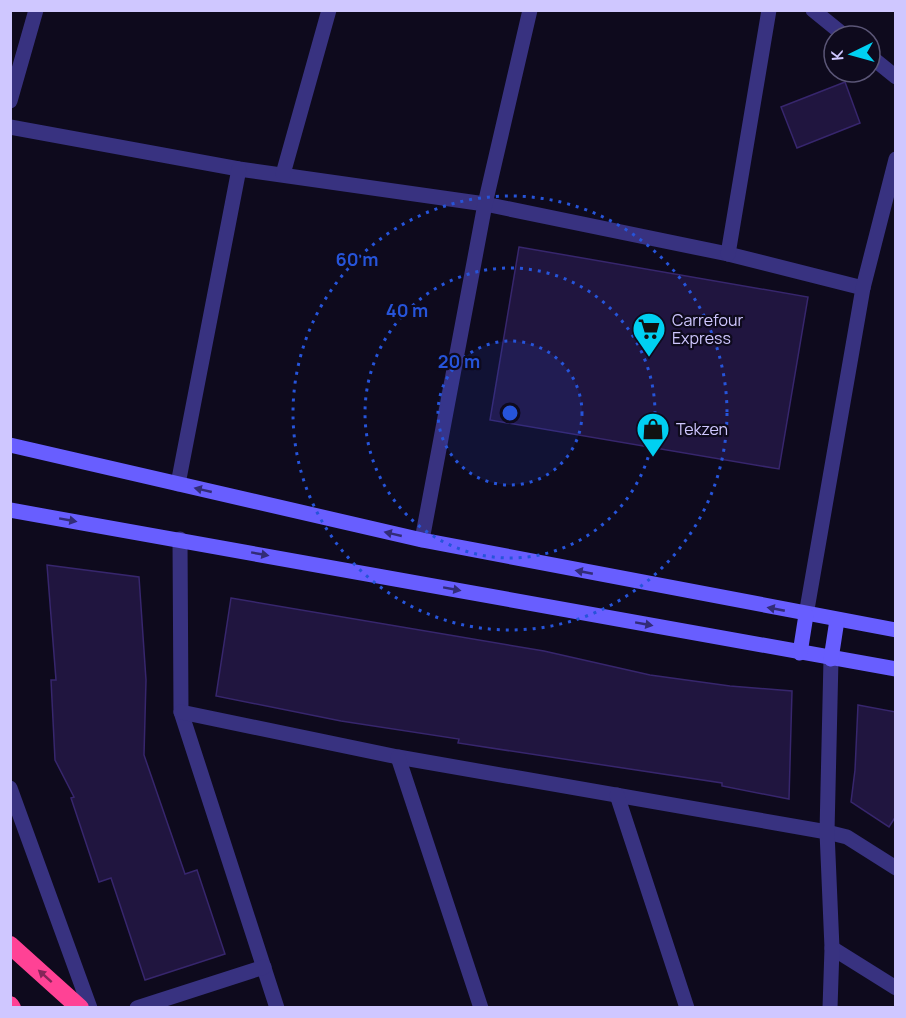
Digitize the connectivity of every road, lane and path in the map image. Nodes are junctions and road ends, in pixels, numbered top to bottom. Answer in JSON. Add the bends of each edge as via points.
{"nodes":[{"id":1,"x":36,"y":10,"type":"edge"},
{"id":2,"x":329,"y":10,"type":"edge"},
{"id":3,"x":530,"y":10,"type":"edge"},
{"id":4,"x":769,"y":10,"type":"edge"},
{"id":5,"x":813,"y":10,"type":"edge"},
{"id":6,"x":830,"y":24,"type":"edge"},
{"id":7,"x":882,"y":65,"type":"edge"},
{"id":8,"x":896,"y":76,"type":"edge"},
{"id":9,"x":10,"y":100,"type":"edge"},
{"id":10,"x":10,"y":127,"type":"edge"},
{"id":11,"x":896,"y":159,"type":"edge"},
{"id":12,"x":239,"y":169,"type":"junction"},
{"id":13,"x":283,"y":174,"type":"junction"},
{"id":14,"x":485,"y":204,"type":"junction"},
{"id":15,"x":728,"y":254,"type":"junction"},
{"id":16,"x":863,"y":288,"type":"junction"},
{"id":17,"x":10,"y":446,"type":"edge"},
{"id":18,"x":178,"y":484,"type":"junction"},
{"id":19,"x":10,"y":510,"type":"edge"},
{"id":20,"x":180,"y":539,"type":"junction"},
{"id":21,"x":422,"y":540,"type":"junction"},
{"id":22,"x":806,"y":615,"type":"junction"},
{"id":23,"x":837,"y":620,"type":"junction"},
{"id":24,"x":896,"y":630,"type":"edge"},
{"id":25,"x":800,"y":653,"type":"junction"},
{"id":26,"x":831,"y":659,"type":"junction"},
{"id":27,"x":896,"y":669,"type":"edge"},
{"id":28,"x":181,"y":712,"type":"junction"},
{"id":29,"x":398,"y":757,"type":"junction"},
{"id":30,"x":10,"y":788,"type":"edge"},
{"id":31,"x":618,"y":795,"type":"junction"},
{"id":32,"x":827,"y":832,"type":"junction"},
{"id":33,"x":896,"y":868,"type":"edge"},
{"id":34,"x":10,"y":945,"type":"edge"},
{"id":35,"x":832,"y":948,"type":"junction"},
{"id":36,"x":264,"y":967,"type":"junction"},
{"id":37,"x":896,"y":988,"type":"edge"},
{"id":38,"x":80,"y":1008,"type":"edge"},
{"id":39,"x":90,"y":1008,"type":"edge"},
{"id":40,"x":137,"y":1008,"type":"edge"},
{"id":41,"x":277,"y":1008,"type":"edge"},
{"id":42,"x":481,"y":1008,"type":"edge"},
{"id":43,"x":687,"y":1008,"type":"edge"},
{"id":44,"x":830,"y":1008,"type":"edge"}],
"edges":[{"from":1,"to":9,"type":"street"},
{"from":2,"to":13,"type":"street"},
{"from":3,"to":14,"type":"street"},
{"from":4,"to":15,"type":"street"},
{"from":5,"to":6,"type":"street"},
{"from":7,"to":8,"type":"street"},
{"from":10,"to":12,"type":"street"},
{"from":11,"to":16,"type":"street"},
{"from":12,"to":13,"type":"street"},
{"from":12,"to":18,"type":"street"},
{"from":13,"to":14,"type":"street"},
{"from":14,"to":15,"type":"street"},
{"from":14,"to":21,"type":"street"},
{"from":15,"to":16,"type":"street"},
{"from":16,"to":22,"type":"street"},
{"from":17,"to":18,"type":"main road"},
{"from":21,"to":18,"type":"main road","one_way":true},
{"from":19,"to":20,"type":"main road","one_way":true},
{"from":20,"to":25,"type":"main road","one_way":true},
{"from":20,"to":28,"type":"street"},
{"from":22,"to":21,"type":"main road","one_way":true},
{"from":22,"to":23,"type":"main road"},
{"from":22,"to":25,"type":"main road"},
{"from":23,"to":24,"type":"main road"},
{"from":23,"to":26,"type":"main road"},
{"from":25,"to":26,"type":"main road"},
{"from":26,"to":27,"type":"main road"},
{"from":26,"to":32,"type":"street"},
{"from":28,"to":29,"type":"street"},
{"from":28,"to":36,"type":"street"},
{"from":29,"to":31,"type":"street"},
{"from":29,"to":42,"type":"street"},
{"from":30,"to":39,"type":"street"},
{"from":31,"to":32,"type":"street"},
{"from":31,"to":43,"type":"street"},
{"from":32,"to":33,"type":"street","via":[[847,837]]},
{"from":32,"to":35,"type":"street"},
{"from":38,"to":34,"type":"highway","one_way":true},
{"from":35,"to":37,"type":"street"},
{"from":35,"to":44,"type":"street"},
{"from":36,"to":40,"type":"street"},
{"from":36,"to":41,"type":"street"}]}
